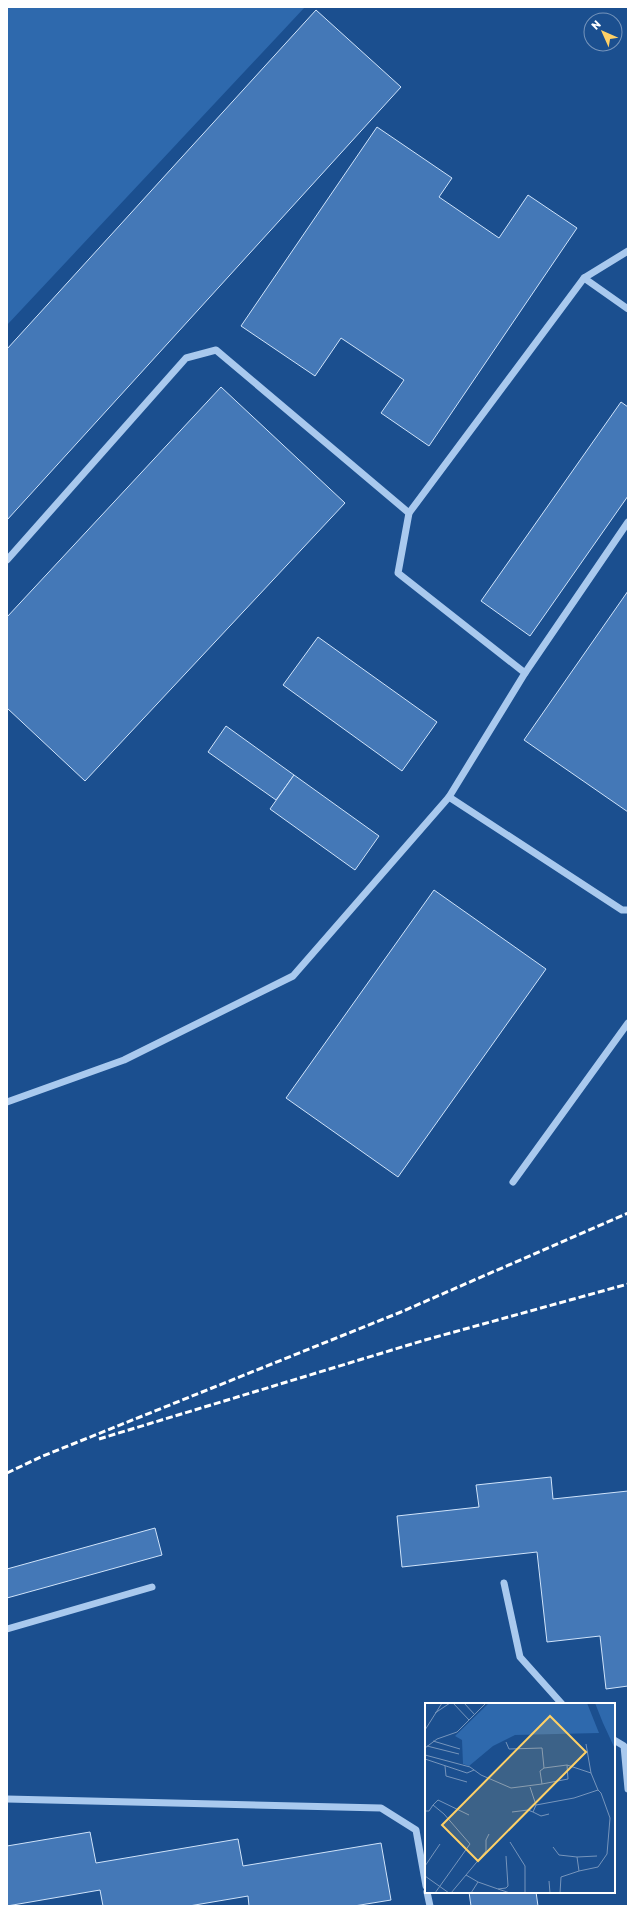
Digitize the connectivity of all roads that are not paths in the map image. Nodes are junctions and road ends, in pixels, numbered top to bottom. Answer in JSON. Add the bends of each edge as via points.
{"nodes":[{"id":1,"x":628,"y":251,"type":"edge"},
{"id":2,"x":584,"y":278,"type":"junction"},
{"id":3,"x":628,"y":309,"type":"edge"},
{"id":4,"x":409,"y":513,"type":"junction"},
{"id":5,"x":628,"y":522,"type":"edge"},
{"id":6,"x":7,"y":560,"type":"edge"},
{"id":7,"x":525,"y":673,"type":"junction"},
{"id":8,"x":449,"y":797,"type":"junction"},
{"id":9,"x":628,"y":910,"type":"edge"},
{"id":10,"x":628,"y":1023,"type":"edge"},
{"id":11,"x":7,"y":1102,"type":"edge"},
{"id":12,"x":512,"y":1182,"type":"dead end"},
{"id":13,"x":504,"y":1584,"type":"dead end"},
{"id":14,"x":152,"y":1587,"type":"dead end"},
{"id":15,"x":7,"y":1629,"type":"edge"},
{"id":16,"x":561,"y":1703,"type":"edge"},
{"id":17,"x":615,"y":1740,"type":"edge"},
{"id":18,"x":626,"y":1745,"type":"edge"},
{"id":19,"x":628,"y":1789,"type":"edge"},
{"id":20,"x":7,"y":1799,"type":"edge"},
{"id":21,"x":425,"y":1880,"type":"edge"},
{"id":22,"x":427,"y":1893,"type":"edge"},
{"id":23,"x":430,"y":1906,"type":"edge"}],
"edges":[{"from":1,"to":2,"type":"lane"},
{"from":2,"to":3,"type":"lane"},
{"from":2,"to":4,"type":"lane"},
{"from":4,"to":6,"type":"lane","via":[[216,350],[186,358]]},
{"from":4,"to":7,"type":"lane","via":[[398,573]]},
{"from":5,"to":7,"type":"lane"},
{"from":7,"to":8,"type":"lane"},
{"from":8,"to":9,"type":"lane","via":[[622,910]]},
{"from":8,"to":11,"type":"lane","via":[[293,976],[124,1060]]},
{"from":10,"to":12,"type":"lane"},
{"from":13,"to":16,"type":"lane","via":[[520,1657]]},
{"from":14,"to":15,"type":"lane"},
{"from":17,"to":18,"type":"lane"},
{"from":18,"to":19,"type":"lane"},
{"from":20,"to":21,"type":"lane","via":[[381,1808],[416,1830]]},
{"from":22,"to":23,"type":"lane"}]}
